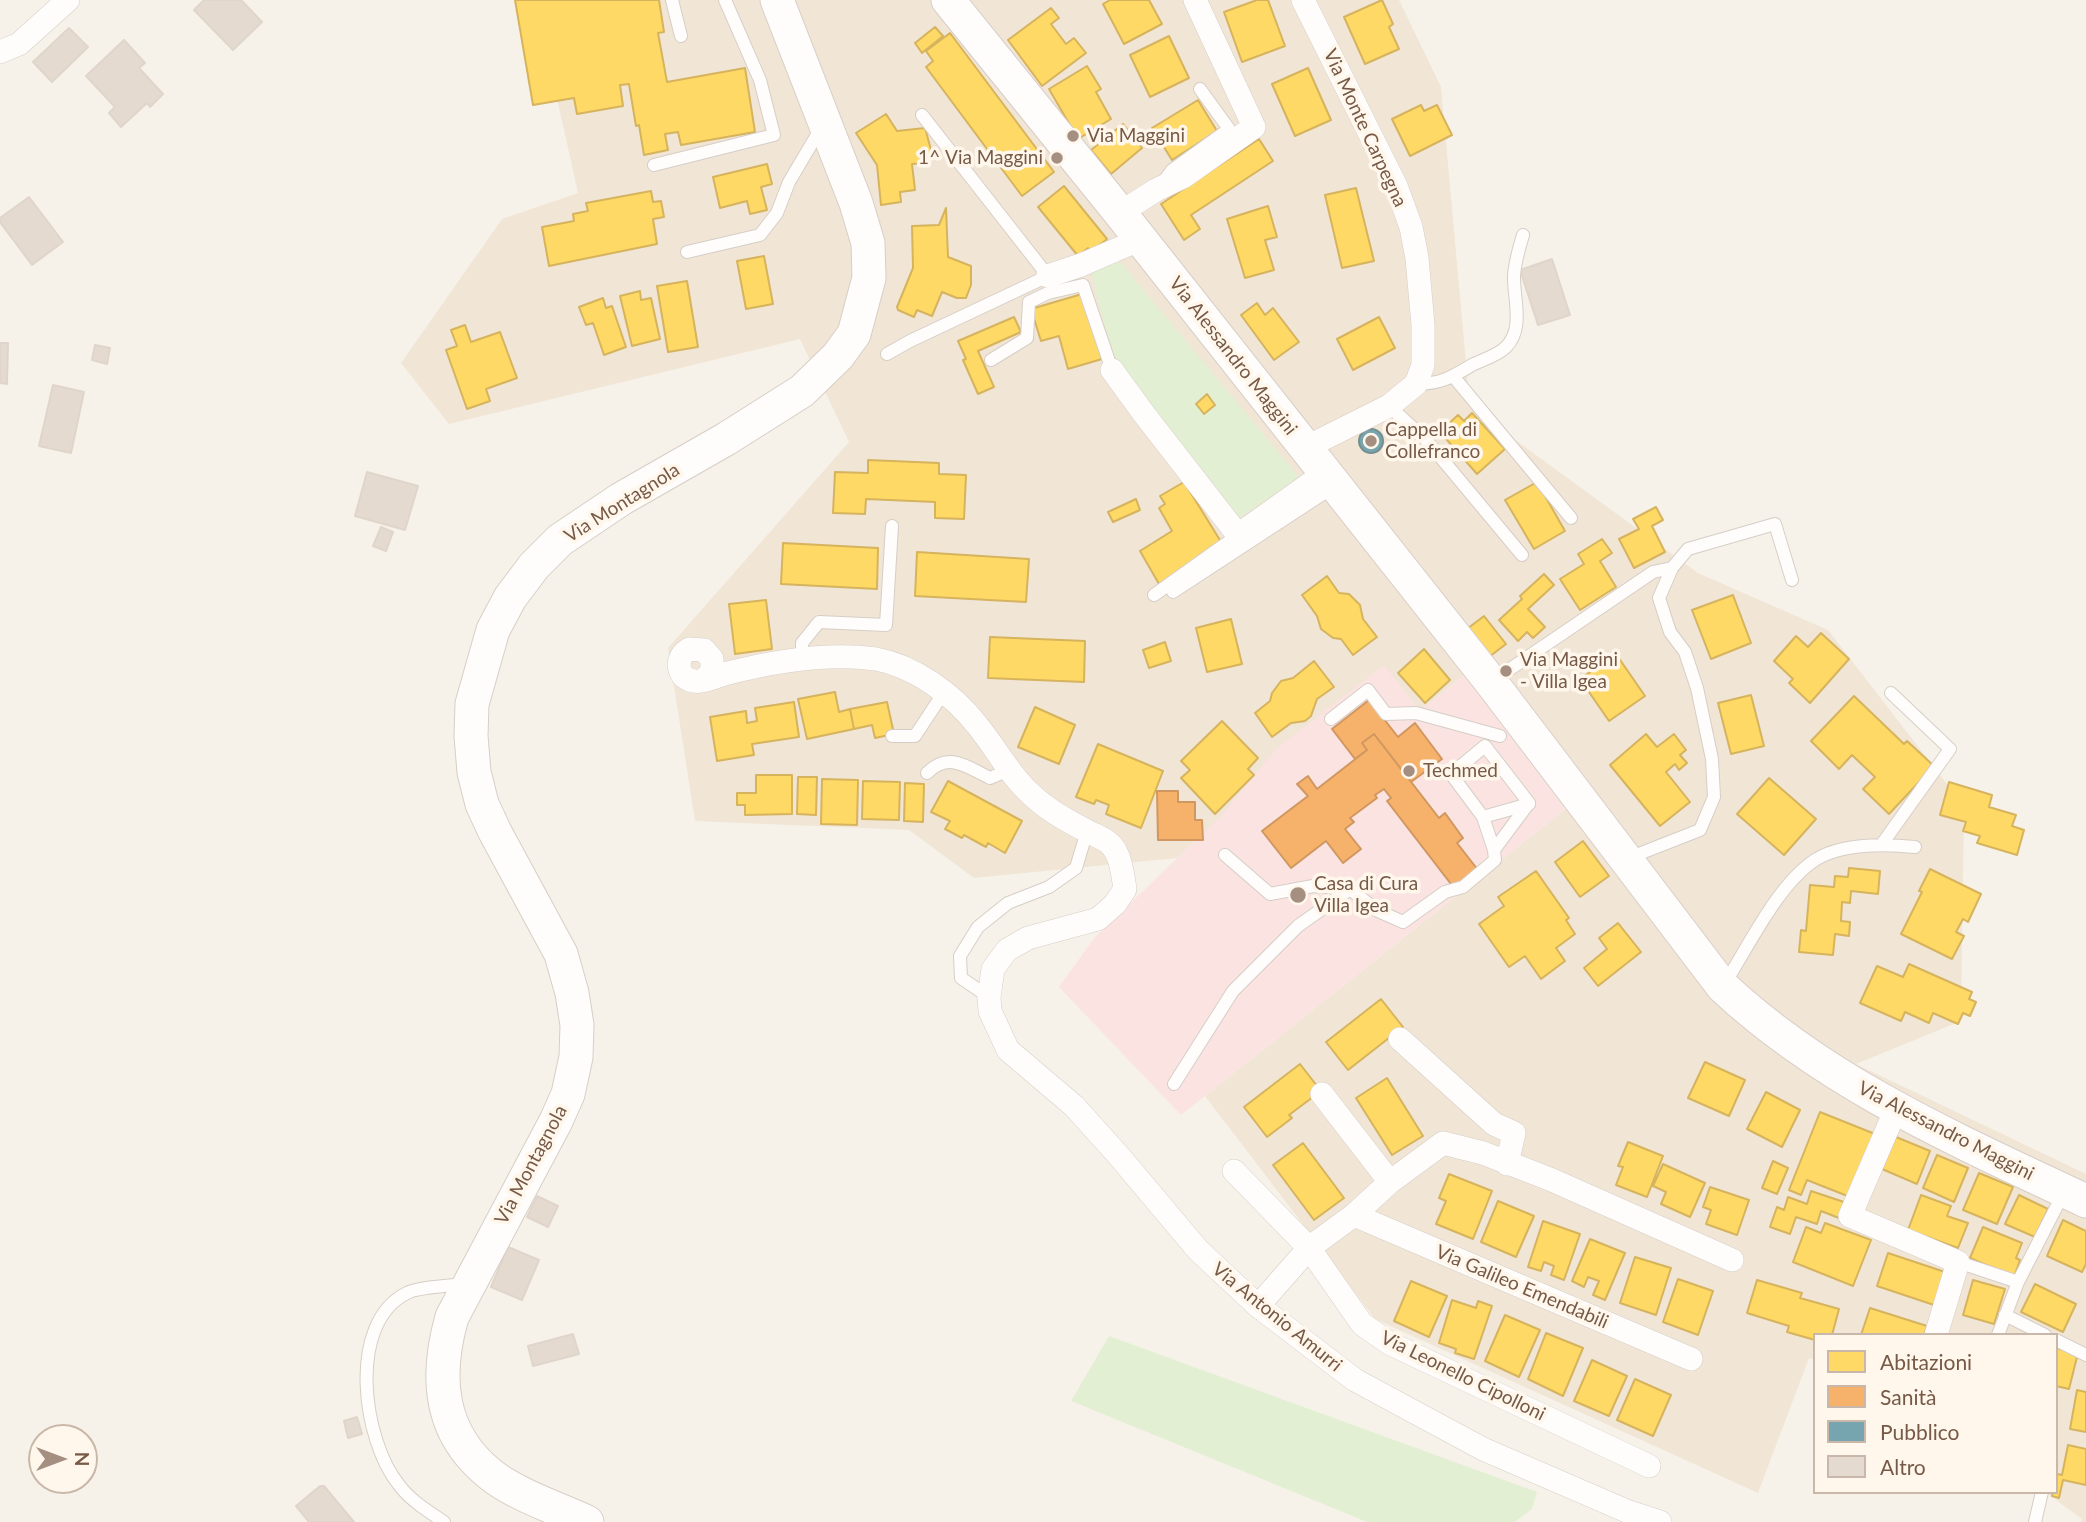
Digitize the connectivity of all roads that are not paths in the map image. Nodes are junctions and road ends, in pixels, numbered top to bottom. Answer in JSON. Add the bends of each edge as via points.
{"nodes":[{"id":1,"x":68,"y":0,"type":"edge"},
{"id":2,"x":672,"y":0,"type":"edge"},
{"id":3,"x":725,"y":0,"type":"edge"},
{"id":4,"x":777,"y":0,"type":"edge"},
{"id":5,"x":948,"y":0,"type":"edge"},
{"id":6,"x":1195,"y":0,"type":"edge"},
{"id":7,"x":1303,"y":0,"type":"edge"},
{"id":8,"x":681,"y":36,"type":"dead end"},
{"id":9,"x":0,"y":52,"type":"edge"},
{"id":10,"x":1200,"y":89,"type":"dead end"},
{"id":11,"x":922,"y":115,"type":"dead end"},
{"id":12,"x":825,"y":122,"type":"junction"},
{"id":13,"x":654,"y":165,"type":"dead end"},
{"id":14,"x":1156,"y":190,"type":"junction"},
{"id":15,"x":1121,"y":213,"type":"junction"},
{"id":16,"x":1523,"y":235,"type":"dead end"},
{"id":17,"x":1141,"y":239,"type":"junction"},
{"id":18,"x":687,"y":252,"type":"dead end"},
{"id":19,"x":1048,"y":276,"type":"junction"},
{"id":20,"x":887,"y":355,"type":"dead end"},
{"id":21,"x":991,"y":359,"type":"dead end"},
{"id":22,"x":1112,"y":370,"type":"joint"},
{"id":23,"x":1453,"y":376,"type":"junction"},
{"id":24,"x":1416,"y":384,"type":"junction"},
{"id":25,"x":1389,"y":407,"type":"junction"},
{"id":26,"x":1321,"y":469,"type":"junction"},
{"id":27,"x":1571,"y":518,"type":"dead end"},
{"id":28,"x":892,"y":526,"type":"dead end"},
{"id":29,"x":1238,"y":535,"type":"junction"},
{"id":30,"x":1522,"y":555,"type":"dead end"},
{"id":31,"x":1672,"y":568,"type":"junction"},
{"id":32,"x":1792,"y":580,"type":"dead end"},
{"id":33,"x":1173,"y":592,"type":"dead end"},
{"id":34,"x":1154,"y":595,"type":"dead end"},
{"id":35,"x":802,"y":658,"type":"junction"},
{"id":36,"x":727,"y":673,"type":"junction"},
{"id":37,"x":1491,"y":682,"type":"junction"},
{"id":38,"x":944,"y":692,"type":"junction"},
{"id":39,"x":1891,"y":693,"type":"dead end"},
{"id":40,"x":1331,"y":719,"type":"dead end"},
{"id":41,"x":1510,"y":728,"type":"junction"},
{"id":42,"x":892,"y":736,"type":"dead end"},
{"id":43,"x":1485,"y":746,"type":"junction"},
{"id":44,"x":1009,"y":770,"type":"junction"},
{"id":45,"x":928,"y":773,"type":"dead end"},
{"id":46,"x":1529,"y":803,"type":"junction"},
{"id":47,"x":1483,"y":817,"type":"junction"},
{"id":48,"x":1087,"y":831,"type":"junction"},
{"id":49,"x":1882,"y":844,"type":"junction"},
{"id":50,"x":1915,"y":847,"type":"dead end"},
{"id":51,"x":1494,"y":850,"type":"junction"},
{"id":52,"x":1225,"y":855,"type":"dead end"},
{"id":53,"x":1626,"y":859,"type":"junction"},
{"id":54,"x":1350,"y":889,"type":"junction"},
{"id":55,"x":1723,"y":986,"type":"junction"},
{"id":56,"x":989,"y":997,"type":"junction"},
{"id":57,"x":1400,"y":1039,"type":"dead end"},
{"id":58,"x":1174,"y":1084,"type":"dead end"},
{"id":59,"x":1322,"y":1094,"type":"dead end"},
{"id":60,"x":1896,"y":1109,"type":"junction"},
{"id":61,"x":1494,"y":1124,"type":"junction"},
{"id":62,"x":1483,"y":1153,"type":"junction"},
{"id":63,"x":1507,"y":1164,"type":"junction"},
{"id":64,"x":1234,"y":1171,"type":"dead end"},
{"id":65,"x":1390,"y":1182,"type":"junction"},
{"id":66,"x":2075,"y":1196,"type":"edge"},
{"id":67,"x":1354,"y":1215,"type":"junction"},
{"id":68,"x":1309,"y":1248,"type":"junction"},
{"id":69,"x":1731,"y":1260,"type":"dead end"},
{"id":70,"x":1958,"y":1262,"type":"junction"},
{"id":71,"x":2018,"y":1282,"type":"junction"},
{"id":72,"x":468,"y":1283,"type":"junction"},
{"id":73,"x":1258,"y":1306,"type":"junction"},
{"id":74,"x":2005,"y":1315,"type":"junction"},
{"id":75,"x":1937,"y":1333,"type":"edge"},
{"id":76,"x":1999,"y":1333,"type":"edge"},
{"id":77,"x":2041,"y":1333,"type":"edge"},
{"id":78,"x":2058,"y":1341,"type":"edge"},
{"id":79,"x":2086,"y":1355,"type":"edge"},
{"id":80,"x":1691,"y":1359,"type":"dead end"},
{"id":81,"x":1649,"y":1466,"type":"dead end"},
{"id":82,"x":2042,"y":1494,"type":"edge"},
{"id":83,"x":444,"y":1522,"type":"edge"},
{"id":84,"x":587,"y":1522,"type":"edge"},
{"id":85,"x":1660,"y":1522,"type":"edge"},
{"id":86,"x":2035,"y":1522,"type":"edge"}],
"edges":[{"from":1,"to":9,"type":"street","via":[[19,44]]},
{"from":2,"to":8,"type":"lane"},
{"from":3,"to":13,"type":"lane","via":[[760,80],[774,135]]},
{"from":4,"to":12,"type":"main road","name":"Via Montagnola"},
{"from":5,"to":15,"type":"main road","name":"Via Alessandro Maggini"},
{"from":6,"to":14,"type":"street","via":[[1254,127],[1183,177]]},
{"from":7,"to":24,"type":"street","name":"Via Monte Carpegna","via":[[1396,186],[1411,227],[1423,325],[1423,365]]},
{"from":10,"to":14,"type":"lane","via":[[1229,129],[1172,170]]},
{"from":11,"to":19,"type":"lane"},
{"from":12,"to":18,"type":"lane","via":[[760,235]]},
{"from":12,"to":72,"type":"main road","name":"Via Montagnola","via":[[868,243],[869,278],[854,334],[802,391],[560,540],[510,598],[492,630],[472,704],[474,772],[495,832],[561,954],[577,1025],[576,1058],[556,1121]]},
{"from":14,"to":15,"type":"street"},
{"from":15,"to":17,"type":"main road","name":"Via Alessandro Maggini"},
{"from":16,"to":23,"type":"lane","via":[[1514,276],[1516,331],[1508,346]]},
{"from":17,"to":19,"type":"street"},
{"from":17,"to":26,"type":"main road","name":"Via Alessandro Maggini"},
{"from":19,"to":20,"type":"lane"},
{"from":21,"to":22,"type":"lane","via":[[1027,338],[1029,302],[1083,285]]},
{"from":22,"to":29,"type":"street"},
{"from":23,"to":24,"type":"lane","via":[[1436,384]]},
{"from":23,"to":27,"type":"lane"},
{"from":24,"to":25,"type":"street"},
{"from":25,"to":26,"type":"street"},
{"from":25,"to":30,"type":"lane","via":[[1427,441]]},
{"from":26,"to":29,"type":"street"},
{"from":26,"to":33,"type":"lane"},
{"from":26,"to":37,"type":"main road","name":"Via Alessandro Maggini"},
{"from":28,"to":35,"type":"lane","via":[[886,625],[819,622],[802,643]]},
{"from":29,"to":34,"type":"lane"},
{"from":31,"to":32,"type":"lane","via":[[1689,549],[1775,524]]},
{"from":31,"to":37,"type":"lane","via":[[1653,572]]},
{"from":31,"to":53,"type":"lane","via":[[1659,598],[1697,688],[1712,759],[1714,797],[1700,830]]},
{"from":35,"to":36,"type":"street"},
{"from":35,"to":38,"type":"street","via":[[877,660],[907,668]]},
{"from":36,"to":36,"type":"street","via":[[709,654],[712,672],[703,680]]},
{"from":37,"to":41,"type":"main road","name":"Via Alessandro Maggini"},
{"from":38,"to":42,"type":"lane","via":[[915,736]]},
{"from":38,"to":44,"type":"street","via":[[975,722]]},
{"from":39,"to":49,"type":"lane","via":[[1950,749]]},
{"from":40,"to":41,"type":"lane","via":[[1368,690],[1386,714],[1416,713]]},
{"from":41,"to":43,"type":"lane"},
{"from":41,"to":53,"type":"main road","name":"Via Alessandro Maggini"},
{"from":43,"to":46,"type":"lane"},
{"from":43,"to":47,"type":"lane","via":[[1451,774]]},
{"from":44,"to":45,"type":"lane","via":[[990,778],[954,761],[938,763]]},
{"from":44,"to":48,"type":"street","via":[[1033,796]]},
{"from":46,"to":47,"type":"lane"},
{"from":46,"to":51,"type":"lane"},
{"from":47,"to":51,"type":"lane"},
{"from":48,"to":56,"type":"lane","via":[[1076,868],[1049,887],[1008,902],[978,927],[960,956],[961,978]]},
{"from":48,"to":56,"type":"street","via":[[1102,837],[1116,851],[1125,889],[1098,919],[1028,938],[1007,950],[993,969]]},
{"from":49,"to":50,"type":"lane"},
{"from":49,"to":55,"type":"lane","via":[[1817,859],[1790,880]]},
{"from":51,"to":54,"type":"lane","via":[[1495,860],[1463,887],[1444,892],[1403,922],[1376,910]]},
{"from":52,"to":54,"type":"lane","via":[[1270,894],[1313,886]]},
{"from":53,"to":55,"type":"main road","name":"Via Alessandro Maggini"},
{"from":54,"to":58,"type":"lane","via":[[1298,926],[1233,991]]},
{"from":55,"to":60,"type":"main road","name":"Via Alessandro Maggini","via":[[1795,1047]]},
{"from":56,"to":73,"type":"street","name":"Via Antonio Amurri","via":[[990,1011],[1008,1050],[1074,1106],[1198,1250]]},
{"from":57,"to":61,"type":"street"},
{"from":59,"to":65,"type":"street"},
{"from":60,"to":66,"type":"main road","name":"Via Alessandro Maggini"},
{"from":60,"to":70,"type":"street","via":[[1850,1216]]},
{"from":61,"to":62,"type":"street"},
{"from":61,"to":63,"type":"street","via":[[1514,1133]]},
{"from":62,"to":63,"type":"street"},
{"from":62,"to":65,"type":"street","via":[[1443,1143]]},
{"from":63,"to":69,"type":"street"},
{"from":64,"to":68,"type":"street","name":"Via Leonello Cipolloni"},
{"from":65,"to":67,"type":"street"},
{"from":66,"to":71,"type":"lane","name":"Via Alessandro Maggini"},
{"from":67,"to":68,"type":"street"},
{"from":67,"to":80,"type":"street","name":"Via Galileo Emendabili"},
{"from":68,"to":73,"type":"street"},
{"from":68,"to":81,"type":"street","name":"Via Leonello Cipolloni","via":[[1362,1324],[1389,1343]]},
{"from":70,"to":71,"type":"lane"},
{"from":70,"to":75,"type":"street"},
{"from":71,"to":74,"type":"lane","name":"Via Alessandro Maggini"},
{"from":72,"to":83,"type":"lane","via":[[407,1292],[380,1315],[367,1370],[368,1409],[379,1447],[398,1484],[419,1506]]},
{"from":72,"to":84,"type":"main road","name":"Via Montagnola","via":[[445,1342],[442,1388],[454,1429],[491,1475]]},
{"from":73,"to":85,"type":"street","name":"Via Antonio Amurri","via":[[1355,1380],[1437,1425],[1629,1513]]},
{"from":74,"to":76,"type":"lane","name":"Via Alessandro Maggini"},
{"from":74,"to":77,"type":"lane"},
{"from":78,"to":79,"type":"lane"},
{"from":82,"to":86,"type":"lane"}]}
